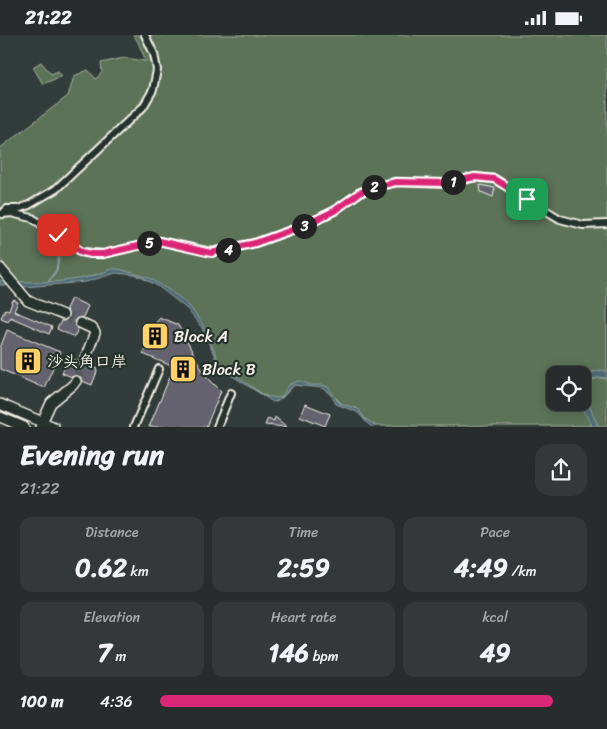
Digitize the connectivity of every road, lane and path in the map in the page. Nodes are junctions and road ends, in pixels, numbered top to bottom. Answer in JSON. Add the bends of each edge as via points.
{"nodes":[{"id":1,"x":145,"y":35,"type":"edge"},
{"id":2,"x":2,"y":215,"type":"edge"},
{"id":3,"x":607,"y":224,"type":"edge"},
{"id":4,"x":0,"y":268,"type":"edge"},
{"id":5,"x":63,"y":315,"type":"tunnel mouth"},
{"id":6,"x":80,"y":323,"type":"tunnel mouth"},
{"id":7,"x":84,"y":361,"type":"tunnel mouth"},
{"id":8,"x":160,"y":369,"type":"dead end"},
{"id":9,"x":76,"y":381,"type":"tunnel mouth"},
{"id":10,"x":230,"y":393,"type":"dead end"},
{"id":11,"x":0,"y":404,"type":"edge"},
{"id":12,"x":0,"y":417,"type":"edge"},
{"id":13,"x":41,"y":424,"type":"edge"},
{"id":14,"x":24,"y":427,"type":"edge"},
{"id":15,"x":54,"y":427,"type":"edge"},
{"id":16,"x":134,"y":427,"type":"edge"},
{"id":17,"x":217,"y":427,"type":"edge"}],
"edges":[{"from":1,"to":2,"type":"street","via":[[153,49],[156,71],[153,90],[143,107],[56,189],[18,209],[7,209]]},
{"from":2,"to":3,"type":"street","via":[[11,213],[32,218],[82,252],[103,254],[159,241],[211,253],[255,243],[303,226],[374,187],[396,182],[447,183],[475,177],[494,179],[560,219],[583,225]]},
{"from":4,"to":5,"type":"main road","via":[[22,295]]},
{"from":6,"to":7,"type":"main road","via":[[95,333]]},
{"from":8,"to":16,"type":"street"},
{"from":9,"to":13,"type":"main road","via":[[51,403]]},
{"from":10,"to":17,"type":"street"},
{"from":11,"to":13,"type":"main road"},
{"from":12,"to":14,"type":"main road"},
{"from":13,"to":15,"type":"main road"}]}
